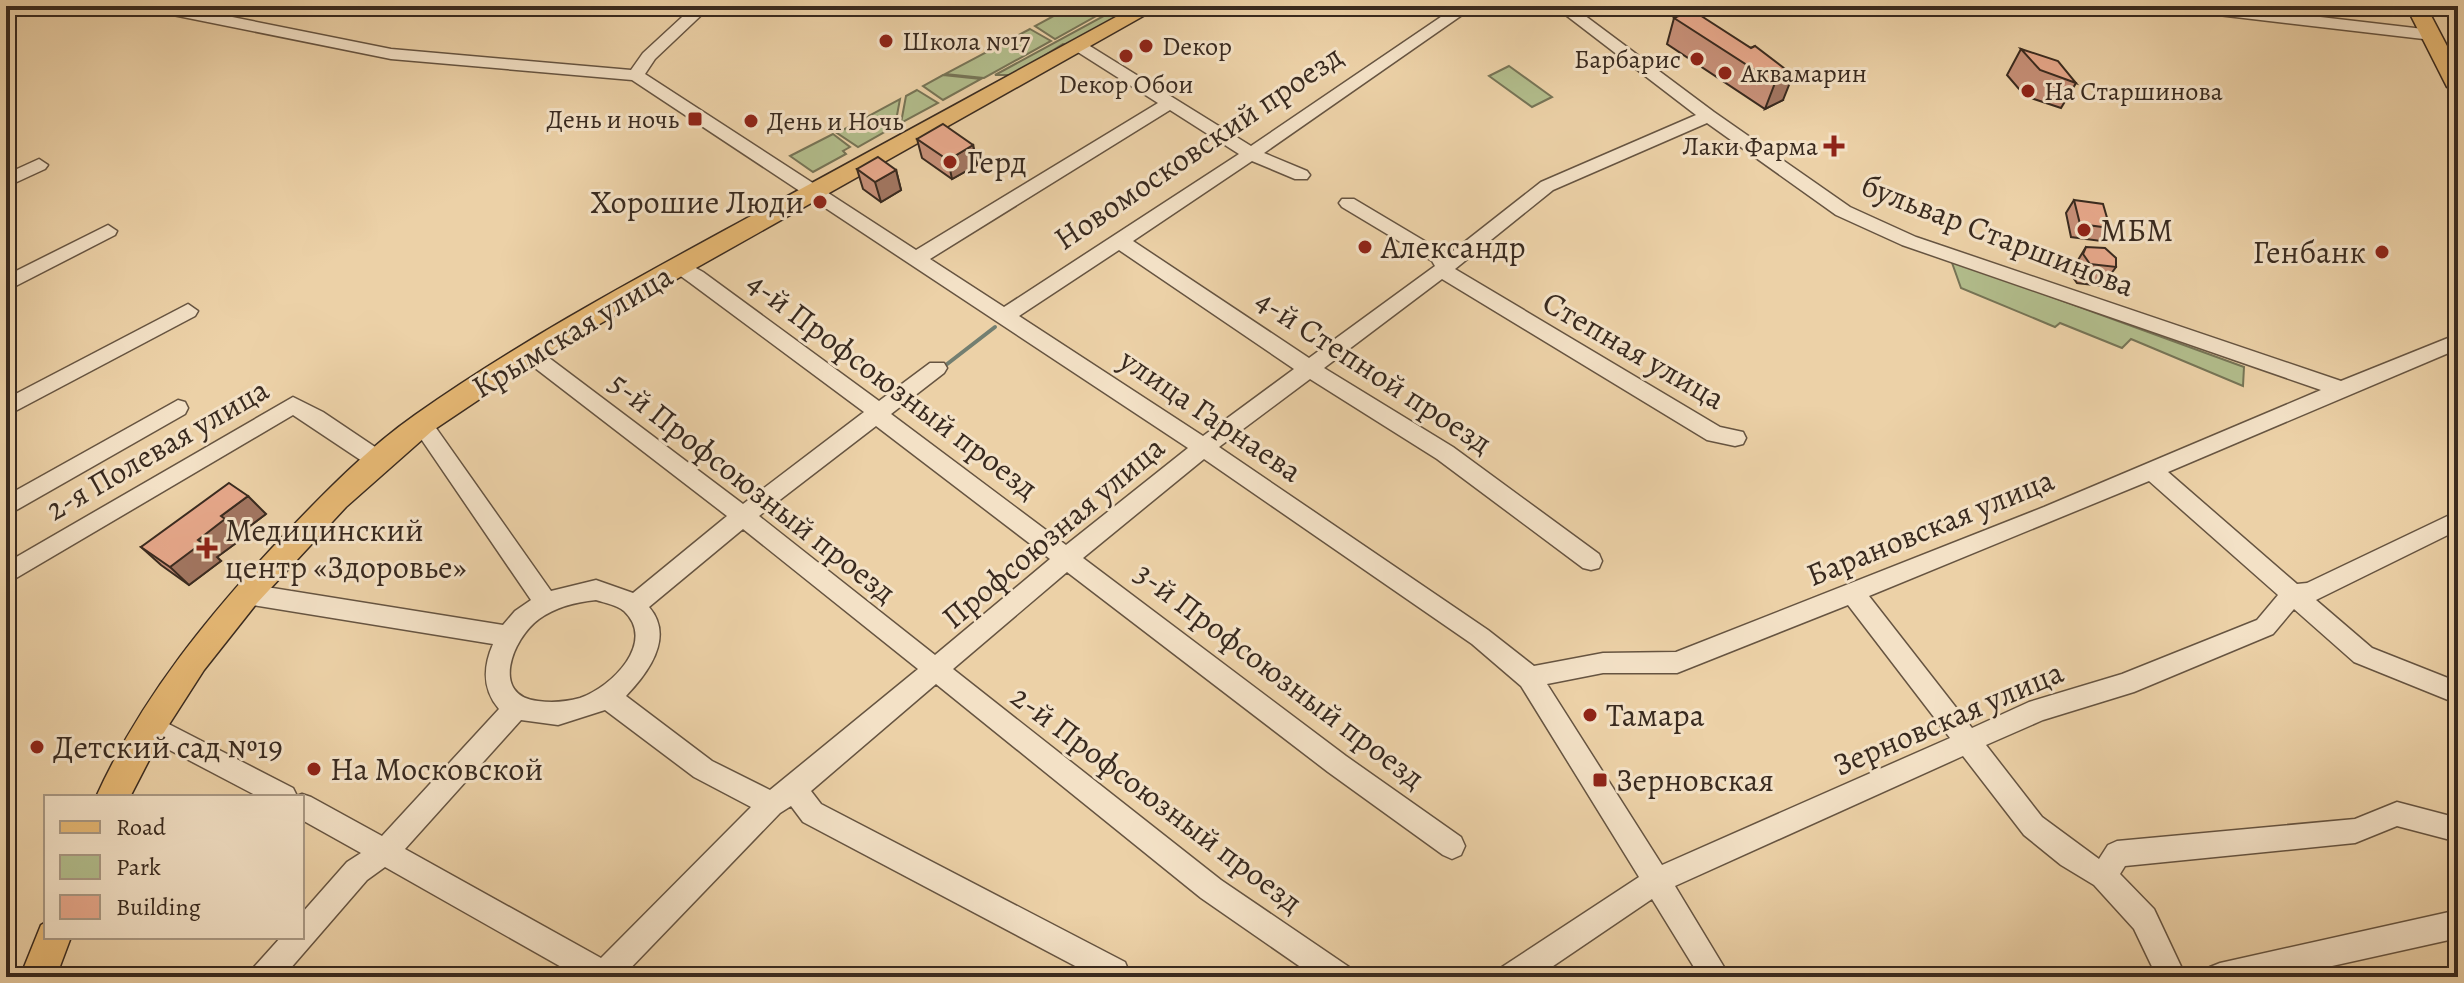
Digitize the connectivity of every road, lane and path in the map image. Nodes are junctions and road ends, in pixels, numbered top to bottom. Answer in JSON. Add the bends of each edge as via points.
{"nodes":[{"id":1,"x":153,"y":6,"type":"edge"},
{"id":2,"x":703,"y":6,"type":"edge"},
{"id":3,"x":1151,"y":6,"type":"edge"},
{"id":4,"x":1467,"y":6,"type":"edge"},
{"id":5,"x":1562,"y":6,"type":"edge"},
{"id":6,"x":2184,"y":6,"type":"edge"},
{"id":7,"x":2262,"y":6,"type":"edge"},
{"id":8,"x":2309,"y":6,"type":"edge"},
{"id":9,"x":2416,"y":6,"type":"edge"},
{"id":10,"x":2284,"y":18,"type":"junction"},
{"id":11,"x":2432,"y":35,"type":"junction"},
{"id":12,"x":1079,"y":46,"type":"junction"},
{"id":13,"x":636,"y":75,"type":"junction"},
{"id":14,"x":2456,"y":80,"type":"edge"},
{"id":15,"x":1168,"y":104,"type":"junction"},
{"id":16,"x":1708,"y":116,"type":"junction"},
{"id":17,"x":1251,"y":154,"type":"junction"},
{"id":18,"x":39,"y":165,"type":"dead end"},
{"id":19,"x":1301,"y":175,"type":"dead end"},
{"id":20,"x":6,"y":181,"type":"edge"},
{"id":21,"x":815,"y":191,"type":"junction"},
{"id":22,"x":1348,"y":203,"type":"dead end"},
{"id":23,"x":108,"y":231,"type":"dead end"},
{"id":24,"x":1118,"y":240,"type":"junction"},
{"id":25,"x":917,"y":258,"type":"junction"},
{"id":26,"x":1447,"y":266,"type":"junction"},
{"id":27,"x":678,"y":267,"type":"junction"},
{"id":28,"x":6,"y":284,"type":"edge"},
{"id":29,"x":188,"y":311,"type":"dead end"},
{"id":30,"x":1005,"y":316,"type":"junction"},
{"id":31,"x":2458,"y":341,"type":"edge"},
{"id":32,"x":529,"y":353,"type":"junction"},
{"id":33,"x":1307,"y":367,"type":"junction"},
{"id":34,"x":937,"y":368,"type":"dead end"},
{"id":35,"x":2342,"y":389,"type":"junction"},
{"id":36,"x":6,"y":408,"type":"edge"},
{"id":37,"x":178,"y":408,"type":"dead end"},
{"id":38,"x":878,"y":411,"type":"junction"},
{"id":39,"x":422,"y":424,"type":"junction"},
{"id":40,"x":1735,"y":438,"type":"dead end"},
{"id":41,"x":1203,"y":447,"type":"junction"},
{"id":42,"x":379,"y":461,"type":"junction"},
{"id":43,"x":2151,"y":470,"type":"junction"},
{"id":44,"x":6,"y":507,"type":"edge"},
{"id":45,"x":743,"y":516,"type":"junction"},
{"id":46,"x":2458,"y":520,"type":"edge"},
{"id":47,"x":1068,"y":557,"type":"junction"},
{"id":48,"x":1591,"y":561,"type":"dead end"},
{"id":49,"x":6,"y":574,"type":"edge"},
{"id":50,"x":1853,"y":593,"type":"junction"},
{"id":51,"x":247,"y":594,"type":"junction"},
{"id":52,"x":2293,"y":594,"type":"junction"},
{"id":53,"x":546,"y":603,"type":"junction"},
{"id":54,"x":636,"y":604,"type":"junction"},
{"id":55,"x":507,"y":636,"type":"junction"},
{"id":56,"x":936,"y":672,"type":"junction"},
{"id":57,"x":1530,"y":678,"type":"junction"},
{"id":58,"x":2458,"y":693,"type":"edge"},
{"id":59,"x":609,"y":698,"type":"junction"},
{"id":60,"x":515,"y":709,"type":"junction"},
{"id":61,"x":150,"y":727,"type":"junction"},
{"id":62,"x":1970,"y":743,"type":"junction"},
{"id":63,"x":114,"y":795,"type":"edge"},
{"id":64,"x":280,"y":795,"type":"edge"},
{"id":65,"x":783,"y":797,"type":"junction"},
{"id":66,"x":304,"y":807,"type":"edge"},
{"id":67,"x":2458,"y":830,"type":"edge"},
{"id":68,"x":1452,"y":846,"type":"dead end"},
{"id":69,"x":386,"y":851,"type":"junction"},
{"id":70,"x":2104,"y":876,"type":"junction"},
{"id":71,"x":1655,"y":882,"type":"junction"},
{"id":72,"x":2458,"y":924,"type":"edge"},
{"id":73,"x":304,"y":933,"type":"edge"},
{"id":74,"x":52,"y":939,"type":"edge"},
{"id":75,"x":298,"y":939,"type":"edge"},
{"id":76,"x":1115,"y":972,"type":"dead end"},
{"id":77,"x":604,"y":976,"type":"edge"},
{"id":78,"x":38,"y":977,"type":"edge"},
{"id":79,"x":264,"y":977,"type":"edge"},
{"id":80,"x":1339,"y":977,"type":"edge"},
{"id":81,"x":1512,"y":977,"type":"edge"},
{"id":82,"x":1716,"y":977,"type":"edge"},
{"id":83,"x":2172,"y":977,"type":"edge"},
{"id":84,"x":2220,"y":977,"type":"edge"}],
"edges":[{"from":1,"to":13,"type":"street","via":[[391,54]]},
{"from":2,"to":13,"type":"street"},
{"from":3,"to":12,"type":"main road","name":"Крымская улица"},
{"from":4,"to":17,"type":"street","name":"Новомосковский проезд"},
{"from":5,"to":16,"type":"street","name":"бульвар Старшинова"},
{"from":6,"to":10,"type":"street"},
{"from":7,"to":10,"type":"street"},
{"from":8,"to":10,"type":"street"},
{"from":9,"to":11,"type":"main road"},
{"from":10,"to":11,"type":"street"},
{"from":11,"to":14,"type":"main road"},
{"from":12,"to":15,"type":"street"},
{"from":12,"to":21,"type":"main road","name":"Крымская улица"},
{"from":13,"to":21,"type":"street","name":"улица Гарнаева"},
{"from":15,"to":17,"type":"street"},
{"from":15,"to":25,"type":"street"},
{"from":16,"to":26,"type":"street","name":"Профсоюзная улица","via":[[1547,186]]},
{"from":16,"to":35,"type":"street","name":"бульвар Старшинова","via":[[1843,211],[1909,241]]},
{"from":17,"to":19,"type":"street"},
{"from":17,"to":24,"type":"street","name":"Новомосковский проезд"},
{"from":18,"to":20,"type":"street"},
{"from":21,"to":25,"type":"street","name":"улица Гарнаева"},
{"from":21,"to":27,"type":"main road","name":"Крымская улица"},
{"from":22,"to":26,"type":"street","name":"Степная улица"},
{"from":23,"to":28,"type":"street"},
{"from":24,"to":30,"type":"street","name":"Новомосковский проезд"},
{"from":24,"to":33,"type":"street","name":"4-й Степной проезд"},
{"from":25,"to":30,"type":"street","name":"улица Гарнаева"},
{"from":26,"to":33,"type":"street","name":"Профсоюзная улица"},
{"from":26,"to":40,"type":"street","name":"Степная улица","via":[[1448,274],[1562,345],[1715,434]]},
{"from":27,"to":32,"type":"main road","name":"Крымская улица"},
{"from":27,"to":38,"type":"street","name":"4-й Профсоюзный проезд"},
{"from":29,"to":36,"type":"street"},
{"from":30,"to":41,"type":"street","name":"улица Гарнаева"},
{"from":31,"to":35,"type":"street"},
{"from":32,"to":39,"type":"main road","name":"Крымская улица"},
{"from":32,"to":45,"type":"street","name":"5-й Профсоюзный проезд"},
{"from":33,"to":41,"type":"street","name":"Профсоюзная улица"},
{"from":33,"to":48,"type":"street","name":"4-й Степной проезд","via":[[1445,453]]},
{"from":34,"to":38,"type":"street"},
{"from":35,"to":43,"type":"street","name":"Барановская улица"},
{"from":37,"to":44,"type":"street"},
{"from":38,"to":45,"type":"street"},
{"from":38,"to":47,"type":"street","name":"4-й Профсоюзный проезд"},
{"from":39,"to":42,"type":"main road","name":"Крымская улица"},
{"from":39,"to":53,"type":"street"},
{"from":41,"to":47,"type":"street","name":"Профсоюзная улица"},
{"from":41,"to":57,"type":"street","name":"улица Гарнаева","via":[[1480,637]]},
{"from":42,"to":49,"type":"street","name":"2-я Полевая улица","via":[[293,405]]},
{"from":42,"to":51,"type":"main road","name":"Крымская улица"},
{"from":43,"to":50,"type":"street","name":"Барановская улица"},
{"from":43,"to":52,"type":"street"},
{"from":45,"to":54,"type":"street"},
{"from":45,"to":56,"type":"street","name":"5-й Профсоюзный проезд"},
{"from":46,"to":52,"type":"street","via":[[2310,592]]},
{"from":47,"to":56,"type":"street","name":"Профсоюзная улица"},
{"from":47,"to":68,"type":"street","name":"3-й Профсоюзный проезд"},
{"from":50,"to":57,"type":"street","name":"Барановская улица","via":[[1677,663],[1584,663]]},
{"from":50,"to":62,"type":"street"},
{"from":51,"to":55,"type":"street"},
{"from":51,"to":61,"type":"main road","name":"Крымская улица","via":[[193,661]]},
{"from":52,"to":58,"type":"street","via":[[2363,655]]},
{"from":52,"to":62,"type":"street","name":"Зерновская улица","via":[[2265,627],[2125,684],[2038,710]]},
{"from":53,"to":54,"type":"street","via":[[596,590]]},
{"from":53,"to":55,"type":"street"},
{"from":54,"to":59,"type":"street","via":[[648,624],[648,649],[634,676]]},
{"from":55,"to":60,"type":"street","via":[[495,664],[498,689]]},
{"from":56,"to":65,"type":"street","name":"Профсоюзная улица"},
{"from":56,"to":80,"type":"street","name":"2-й Профсоюзный проезд","via":[[1211,889]]},
{"from":57,"to":71,"type":"street","name":"улица Гарнаева"},
{"from":59,"to":60,"type":"street","via":[[576,713],[543,717]]},
{"from":59,"to":65,"type":"street","via":[[703,769]]},
{"from":60,"to":69,"type":"street"},
{"from":61,"to":63,"type":"main road","name":"Крымская улица"},
{"from":61,"to":64,"type":"street"},
{"from":62,"to":70,"type":"street","via":[[2033,826]]},
{"from":62,"to":71,"type":"street","name":"Зерновская улица"},
{"from":65,"to":76,"type":"street"},
{"from":65,"to":77,"type":"street","name":"Профсоюзная улица"},
{"from":66,"to":69,"type":"street"},
{"from":67,"to":70,"type":"street","via":[[2397,814],[2355,831],[2117,854]]},
{"from":69,"to":73,"type":"street","via":[[357,871]]},
{"from":69,"to":77,"type":"street"},
{"from":70,"to":83,"type":"street","via":[[2144,919]]},
{"from":71,"to":81,"type":"street","name":"Зерновская улица"},
{"from":71,"to":82,"type":"street","name":"улица Гарнаева"},
{"from":72,"to":84,"type":"street"},
{"from":74,"to":78,"type":"main road"},
{"from":75,"to":79,"type":"street"}]}
